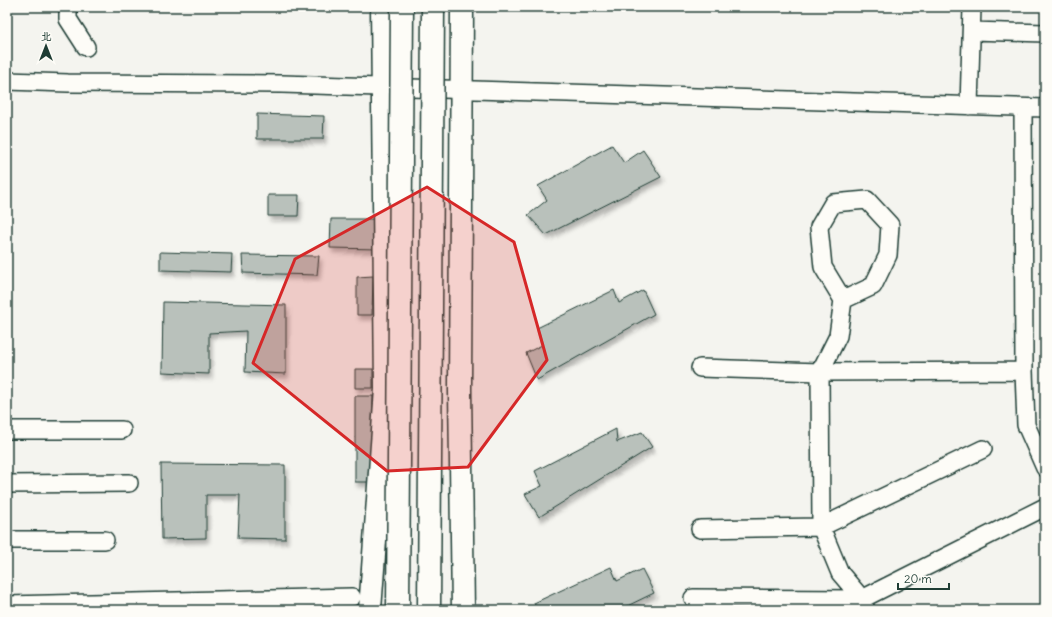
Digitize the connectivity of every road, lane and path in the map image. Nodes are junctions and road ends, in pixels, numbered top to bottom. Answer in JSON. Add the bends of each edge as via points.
{"nodes":[{"id":1,"x":68,"y":7,"type":"edge"},
{"id":2,"x":382,"y":7,"type":"edge"},
{"id":3,"x":402,"y":7,"type":"edge"},
{"id":4,"x":432,"y":7,"type":"edge"},
{"id":5,"x":462,"y":7,"type":"edge"},
{"id":6,"x":972,"y":7,"type":"edge"},
{"id":7,"x":972,"y":31,"type":"junction"},
{"id":8,"x":1045,"y":33,"type":"edge"},
{"id":9,"x":86,"y":47,"type":"dead end"},
{"id":10,"x":7,"y":81,"type":"edge"},
{"id":11,"x":383,"y":88,"type":"junction"},
{"id":12,"x":461,"y":89,"type":"junction"},
{"id":13,"x":969,"y":106,"type":"junction"},
{"id":14,"x":1023,"y":108,"type":"junction"},
{"id":15,"x":1045,"y":108,"type":"edge"},
{"id":16,"x":843,"y":300,"type":"junction"},
{"id":17,"x":700,"y":368,"type":"dead end"},
{"id":18,"x":1024,"y":371,"type":"junction"},
{"id":19,"x":820,"y":372,"type":"junction"},
{"id":20,"x":7,"y":430,"type":"edge"},
{"id":21,"x":122,"y":430,"type":"dead end"},
{"id":22,"x":983,"y":449,"type":"dead end"},
{"id":23,"x":1045,"y":468,"type":"edge"},
{"id":24,"x":129,"y":483,"type":"dead end"},
{"id":25,"x":7,"y":484,"type":"edge"},
{"id":26,"x":1045,"y":507,"type":"edge"},
{"id":27,"x":821,"y":527,"type":"junction"},
{"id":28,"x":700,"y":529,"type":"dead end"},
{"id":29,"x":7,"y":540,"type":"edge"},
{"id":30,"x":105,"y":540,"type":"dead end"},
{"id":31,"x":352,"y":597,"type":"dead end"},
{"id":32,"x":694,"y":598,"type":"dead end"},
{"id":33,"x":7,"y":605,"type":"edge"},
{"id":34,"x":864,"y":605,"type":"edge"},
{"id":35,"x":132,"y":606,"type":"edge"},
{"id":36,"x":370,"y":610,"type":"edge"},
{"id":37,"x":398,"y":610,"type":"edge"},
{"id":38,"x":429,"y":610,"type":"edge"},
{"id":39,"x":462,"y":610,"type":"edge"}],
"edges":[{"from":1,"to":9,"type":"street","via":[[68,19]]},
{"from":2,"to":11,"type":"main road"},
{"from":3,"to":37,"type":"main road","bridge":true},
{"from":4,"to":38,"type":"main road","bridge":true},
{"from":5,"to":12,"type":"main road"},
{"from":6,"to":7,"type":"street"},
{"from":7,"to":8,"type":"street"},
{"from":7,"to":13,"type":"street"},
{"from":10,"to":11,"type":"street","via":[[282,84]]},
{"from":11,"to":12,"type":"street"},
{"from":11,"to":36,"type":"main road","via":[[386,389]]},
{"from":12,"to":13,"type":"street"},
{"from":12,"to":39,"type":"main road"},
{"from":13,"to":14,"type":"street"},
{"from":14,"to":15,"type":"street"},
{"from":14,"to":18,"type":"street"},
{"from":16,"to":16,"type":"street","via":[[873,286],[888,255],[890,225],[867,200],[833,202],[819,227],[823,267]]},
{"from":16,"to":19,"type":"street","via":[[838,336]]},
{"from":17,"to":19,"type":"street"},
{"from":18,"to":19,"type":"street"},
{"from":18,"to":23,"type":"street","via":[[1026,425]]},
{"from":19,"to":27,"type":"street"},
{"from":20,"to":21,"type":"street"},
{"from":22,"to":27,"type":"street"},
{"from":24,"to":25,"type":"street"},
{"from":26,"to":34,"type":"street"},
{"from":27,"to":28,"type":"street"},
{"from":27,"to":34,"type":"street","via":[[840,573]]},
{"from":29,"to":30,"type":"street"},
{"from":31,"to":35,"type":"street"},
{"from":32,"to":34,"type":"street"},
{"from":33,"to":35,"type":"street"}]}
